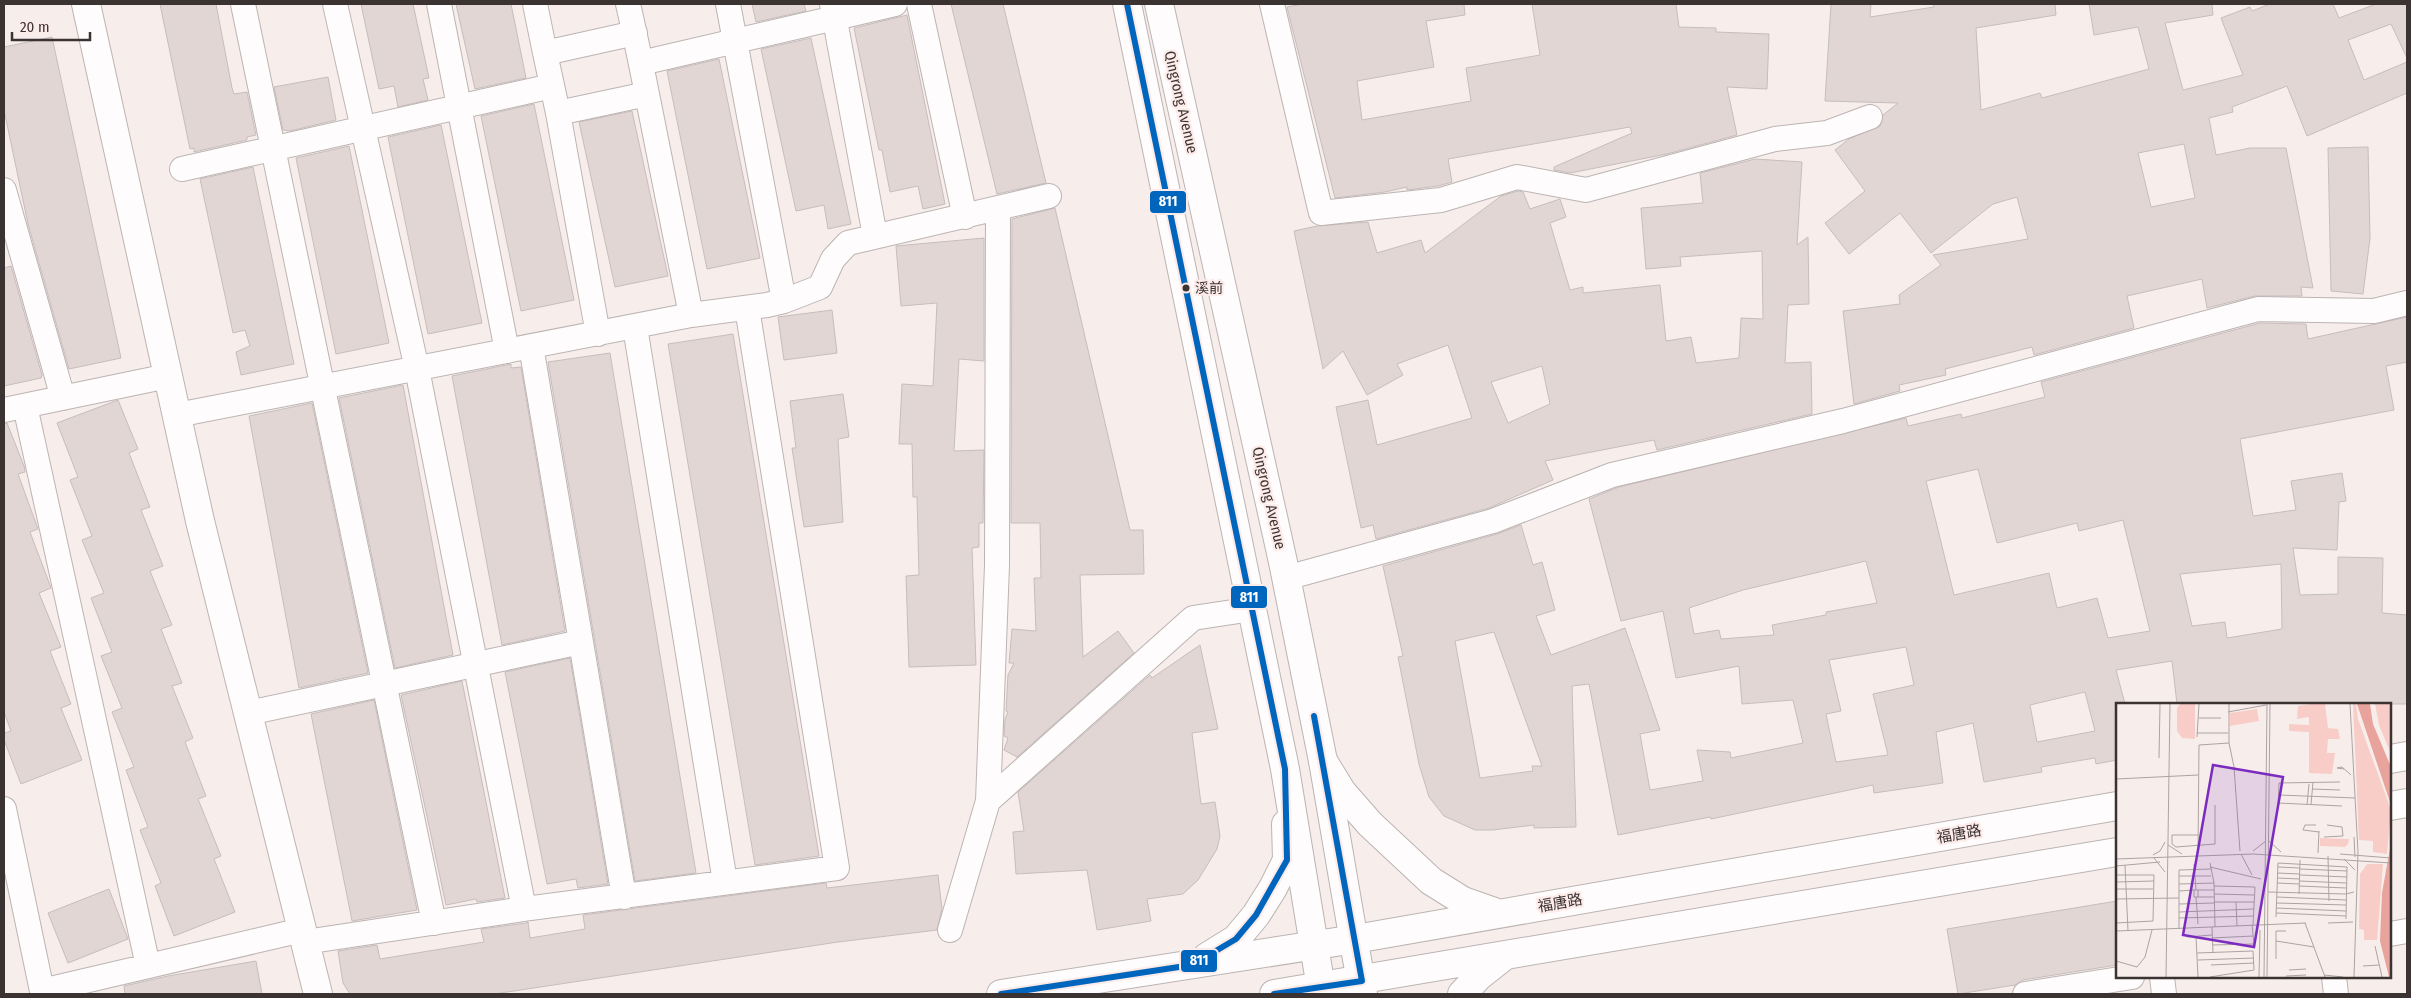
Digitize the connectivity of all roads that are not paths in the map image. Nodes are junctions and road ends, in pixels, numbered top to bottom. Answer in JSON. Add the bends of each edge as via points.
{"nodes":[{"id":1,"x":86,"y":4,"type":"edge"},
{"id":2,"x":243,"y":4,"type":"edge"},
{"id":3,"x":335,"y":4,"type":"edge"},
{"id":4,"x":439,"y":4,"type":"edge"},
{"id":5,"x":535,"y":4,"type":"edge"},
{"id":6,"x":628,"y":4,"type":"edge"},
{"id":7,"x":728,"y":4,"type":"edge"},
{"id":8,"x":895,"y":4,"type":"edge"},
{"id":9,"x":919,"y":4,"type":"edge"},
{"id":10,"x":1127,"y":4,"type":"edge"},
{"id":11,"x":1159,"y":4,"type":"edge"},
{"id":12,"x":1272,"y":4,"type":"edge"},
{"id":13,"x":834,"y":11,"type":"edge"},
{"id":14,"x":635,"y":33,"type":"junction"},
{"id":15,"x":736,"y":41,"type":"junction"},
{"id":16,"x":545,"y":53,"type":"junction"},
{"id":17,"x":641,"y":62,"type":"junction"},
{"id":18,"x":552,"y":86,"type":"junction"},
{"id":19,"x":648,"y":94,"type":"junction"},
{"id":20,"x":460,"y":107,"type":"junction"},
{"id":21,"x":558,"y":113,"type":"junction"},
{"id":22,"x":1870,"y":117,"type":"dead end"},
{"id":23,"x":363,"y":128,"type":"junction"},
{"id":24,"x":273,"y":148,"type":"junction"},
{"id":25,"x":182,"y":169,"type":"dead end"},
{"id":26,"x":4,"y":190,"type":"edge"},
{"id":27,"x":1049,"y":196,"type":"dead end"},
{"id":28,"x":998,"y":209,"type":"junction"},
{"id":29,"x":965,"y":216,"type":"junction"},
{"id":30,"x":875,"y":236,"type":"junction"},
{"id":31,"x":784,"y":301,"type":"junction"},
{"id":32,"x":2407,"y":303,"type":"edge"},
{"id":33,"x":747,"y":308,"type":"junction"},
{"id":34,"x":691,"y":315,"type":"junction"},
{"id":35,"x":635,"y":326,"type":"junction"},
{"id":36,"x":598,"y":334,"type":"junction"},
{"id":37,"x":531,"y":346,"type":"junction"},
{"id":38,"x":507,"y":351,"type":"junction"},
{"id":39,"x":417,"y":369,"type":"junction"},
{"id":40,"x":168,"y":376,"type":"junction"},
{"id":41,"x":323,"y":385,"type":"junction"},
{"id":42,"x":63,"y":398,"type":"junction"},
{"id":43,"x":15,"y":408,"type":"edge"},
{"id":44,"x":177,"y":415,"type":"junction"},
{"id":45,"x":1286,"y":578,"type":"junction"},
{"id":46,"x":1248,"y":585,"type":"junction"},
{"id":47,"x":581,"y":642,"type":"junction"},
{"id":48,"x":475,"y":664,"type":"junction"},
{"id":49,"x":384,"y":682,"type":"junction"},
{"id":50,"x":248,"y":713,"type":"junction"},
{"id":51,"x":2407,"y":756,"type":"edge"},
{"id":52,"x":2391,"y":759,"type":"edge"},
{"id":53,"x":1323,"y":761,"type":"junction"},
{"id":54,"x":1285,"y":769,"type":"junction"},
{"id":55,"x":988,"y":801,"type":"junction"},
{"id":56,"x":2407,"y":802,"type":"edge"},
{"id":57,"x":2116,"y":806,"type":"edge"},
{"id":58,"x":2391,"y":806,"type":"edge"},
{"id":59,"x":4,"y":809,"type":"edge"},
{"id":60,"x":2116,"y":852,"type":"edge"},
{"id":61,"x":725,"y":882,"type":"junction"},
{"id":62,"x":624,"y":897,"type":"junction"},
{"id":63,"x":524,"y":909,"type":"junction"},
{"id":64,"x":1498,"y":914,"type":"junction"},
{"id":65,"x":434,"y":923,"type":"junction"},
{"id":66,"x":950,"y":930,"type":"dead end"},
{"id":67,"x":2407,"y":931,"type":"edge"},
{"id":68,"x":2391,"y":934,"type":"edge"},
{"id":69,"x":303,"y":936,"type":"junction"},
{"id":70,"x":1355,"y":938,"type":"junction"},
{"id":71,"x":1314,"y":945,"type":"junction"},
{"id":72,"x":1505,"y":956,"type":"junction"},
{"id":73,"x":1192,"y":965,"type":"junction"},
{"id":74,"x":148,"y":966,"type":"junction"},
{"id":75,"x":2127,"y":978,"type":"edge"},
{"id":76,"x":2162,"y":978,"type":"edge"},
{"id":77,"x":2334,"y":978,"type":"edge"},
{"id":78,"x":1363,"y":987,"type":"edge"},
{"id":79,"x":1321,"y":991,"type":"edge"},
{"id":80,"x":2049,"y":993,"type":"edge"},
{"id":81,"x":318,"y":994,"type":"edge"},
{"id":82,"x":1001,"y":994,"type":"edge"},
{"id":83,"x":1274,"y":994,"type":"edge"},
{"id":84,"x":1462,"y":994,"type":"edge"},
{"id":85,"x":2025,"y":994,"type":"edge"},
{"id":86,"x":2164,"y":994,"type":"edge"},
{"id":87,"x":2336,"y":994,"type":"edge"}],
"edges":[{"from":1,"to":40,"type":"street"},
{"from":2,"to":24,"type":"street"},
{"from":3,"to":23,"type":"street"},
{"from":4,"to":20,"type":"street"},
{"from":5,"to":16,"type":"street"},
{"from":6,"to":14,"type":"street"},
{"from":7,"to":15,"type":"street"},
{"from":8,"to":13,"type":"street"},
{"from":9,"to":29,"type":"street"},
{"from":10,"to":46,"type":"street"},
{"from":11,"to":45,"type":"street","name":"Qingrong Avenue"},
{"from":12,"to":22,"type":"street","via":[[1321,213],[1441,200],[1516,177],[1586,190],[1775,138],[1827,133]]},
{"from":13,"to":15,"type":"street"},
{"from":13,"to":30,"type":"street"},
{"from":14,"to":16,"type":"street"},
{"from":14,"to":17,"type":"street"},
{"from":15,"to":17,"type":"street"},
{"from":15,"to":31,"type":"street"},
{"from":16,"to":18,"type":"street"},
{"from":17,"to":19,"type":"street"},
{"from":18,"to":20,"type":"street"},
{"from":18,"to":21,"type":"street"},
{"from":19,"to":21,"type":"street"},
{"from":19,"to":34,"type":"street"},
{"from":20,"to":23,"type":"street"},
{"from":20,"to":38,"type":"street"},
{"from":21,"to":36,"type":"street"},
{"from":23,"to":24,"type":"street"},
{"from":23,"to":39,"type":"street"},
{"from":24,"to":25,"type":"street"},
{"from":24,"to":41,"type":"street"},
{"from":26,"to":42,"type":"street"},
{"from":27,"to":28,"type":"street"},
{"from":28,"to":29,"type":"street"},
{"from":28,"to":55,"type":"street","via":[[997,565]]},
{"from":29,"to":30,"type":"street"},
{"from":30,"to":31,"type":"street","via":[[848,243],[833,260],[820,287]]},
{"from":31,"to":33,"type":"street"},
{"from":32,"to":45,"type":"street","via":[[2374,311],[2258,309],[1843,421],[1612,475],[1494,521]]},
{"from":33,"to":34,"type":"street"},
{"from":33,"to":61,"type":"street","via":[[836,868]]},
{"from":34,"to":35,"type":"street"},
{"from":35,"to":36,"type":"street"},
{"from":35,"to":61,"type":"street"},
{"from":36,"to":37,"type":"street"},
{"from":37,"to":38,"type":"street"},
{"from":37,"to":47,"type":"street"},
{"from":38,"to":39,"type":"street"},
{"from":39,"to":41,"type":"street"},
{"from":39,"to":48,"type":"street"},
{"from":40,"to":42,"type":"street"},
{"from":40,"to":44,"type":"street"},
{"from":41,"to":44,"type":"street"},
{"from":41,"to":49,"type":"street"},
{"from":42,"to":43,"type":"street"},
{"from":43,"to":74,"type":"street"},
{"from":44,"to":50,"type":"street"},
{"from":45,"to":53,"type":"street","name":"Qingrong Avenue"},
{"from":46,"to":54,"type":"street"},
{"from":46,"to":55,"type":"street","via":[[1238,611],[1193,618]]},
{"from":47,"to":48,"type":"street"},
{"from":47,"to":62,"type":"street"},
{"from":48,"to":49,"type":"street"},
{"from":48,"to":63,"type":"street"},
{"from":49,"to":50,"type":"street"},
{"from":49,"to":65,"type":"street"},
{"from":50,"to":69,"type":"street"},
{"from":51,"to":52,"type":"street"},
{"from":53,"to":64,"type":"street","via":[[1342,792],[1370,824],[1431,881],[1463,901]]},
{"from":53,"to":70,"type":"street","name":"Qingrong Avenue"},
{"from":54,"to":71,"type":"street"},
{"from":54,"to":73,"type":"street","via":[[1287,860],[1274,888],[1236,939]]},
{"from":55,"to":66,"type":"street"},
{"from":56,"to":58,"type":"street"},
{"from":57,"to":64,"type":"street","name":"福唐路"},
{"from":59,"to":74,"type":"street","via":[[42,991]]},
{"from":60,"to":72,"type":"street"},
{"from":61,"to":62,"type":"street"},
{"from":62,"to":63,"type":"street"},
{"from":63,"to":65,"type":"street"},
{"from":64,"to":70,"type":"street","name":"福唐路"},
{"from":65,"to":69,"type":"street"},
{"from":67,"to":68,"type":"street"},
{"from":69,"to":74,"type":"street"},
{"from":69,"to":81,"type":"street"},
{"from":70,"to":71,"type":"street","name":"福唐路"},
{"from":70,"to":78,"type":"street","name":"Qingrong Avenue"},
{"from":71,"to":73,"type":"street","name":"福唐路"},
{"from":71,"to":79,"type":"street"},
{"from":72,"to":78,"type":"street"},
{"from":72,"to":84,"type":"street"},
{"from":73,"to":82,"type":"street","name":"福唐路"},
{"from":75,"to":80,"type":"street"},
{"from":76,"to":86,"type":"street"},
{"from":77,"to":87,"type":"street"},
{"from":78,"to":79,"type":"street"},
{"from":79,"to":83,"type":"street"},
{"from":80,"to":85,"type":"street"}]}
